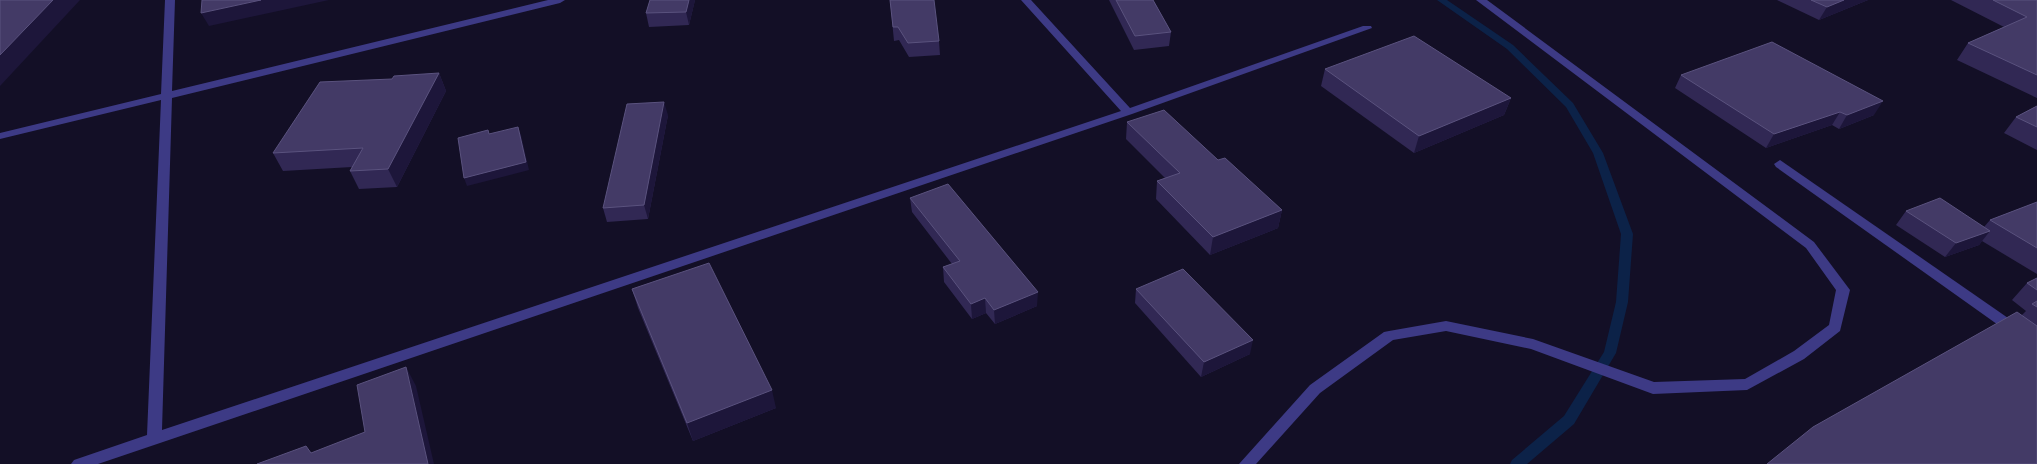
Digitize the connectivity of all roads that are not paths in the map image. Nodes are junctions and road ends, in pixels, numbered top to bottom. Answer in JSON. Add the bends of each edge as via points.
{"nodes":[{"id":1,"x":170,"y":0,"type":"edge"},
{"id":2,"x":560,"y":0,"type":"edge"},
{"id":3,"x":1026,"y":0,"type":"edge"},
{"id":4,"x":1481,"y":0,"type":"edge"},
{"id":5,"x":1367,"y":28,"type":"dead end"},
{"id":6,"x":166,"y":95,"type":"junction"},
{"id":7,"x":1128,"y":112,"type":"junction"},
{"id":8,"x":0,"y":136,"type":"edge"},
{"id":9,"x":1780,"y":164,"type":"dead end"},
{"id":10,"x":2037,"y":345,"type":"edge"},
{"id":11,"x":154,"y":438,"type":"junction"},
{"id":12,"x":79,"y":464,"type":"edge"},
{"id":13,"x":1247,"y":464,"type":"edge"}],
"edges":[{"from":1,"to":6,"type":"street"},
{"from":2,"to":6,"type":"street"},
{"from":3,"to":7,"type":"street"},
{"from":4,"to":13,"type":"street","via":[[1810,246],[1842,290],[1834,326],[1799,355],[1747,384],[1653,388],[1533,344],[1446,326],[1389,336],[1315,389]]},
{"from":5,"to":7,"type":"street"},
{"from":6,"to":8,"type":"street"},
{"from":6,"to":11,"type":"street"},
{"from":7,"to":11,"type":"street"},
{"from":9,"to":10,"type":"street"},
{"from":11,"to":12,"type":"street"}]}
